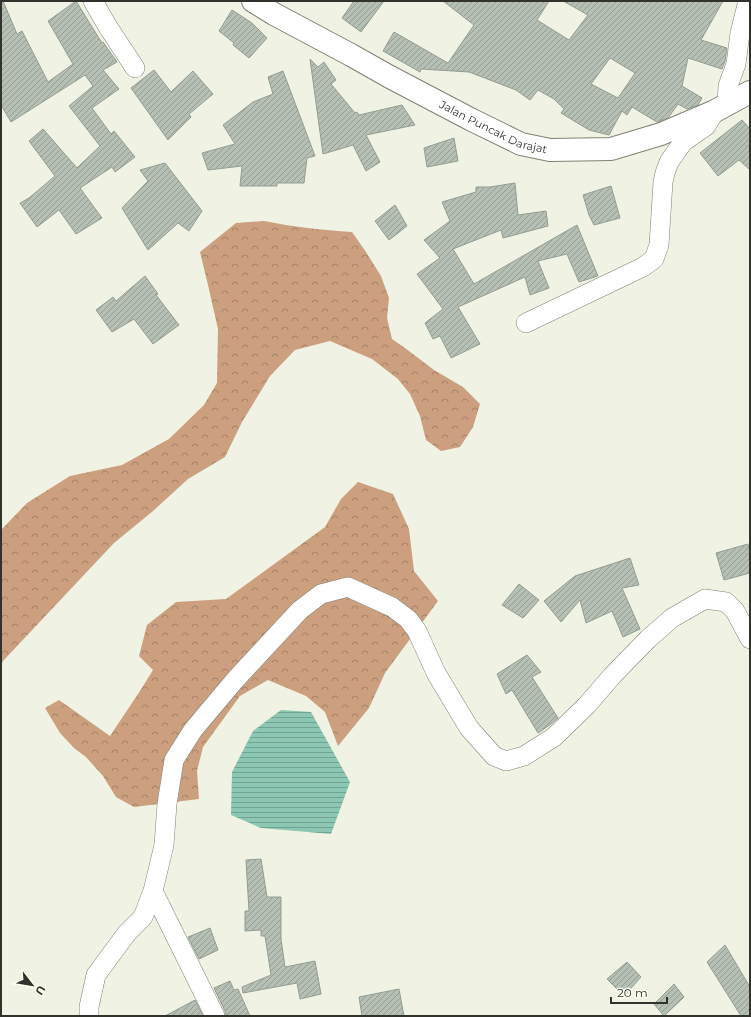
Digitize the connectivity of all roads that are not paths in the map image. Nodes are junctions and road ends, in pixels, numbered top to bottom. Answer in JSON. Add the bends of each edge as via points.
{"nodes":[{"id":1,"x":93,"y":1,"type":"edge"},
{"id":2,"x":253,"y":1,"type":"edge"},
{"id":3,"x":748,"y":1,"type":"edge"},
{"id":4,"x":136,"y":68,"type":"dead end"},
{"id":5,"x":750,"y":92,"type":"edge"},
{"id":6,"x":721,"y":108,"type":"junction"},
{"id":7,"x":526,"y":323,"type":"dead end"},
{"id":8,"x":750,"y":640,"type":"edge"},
{"id":9,"x":153,"y":891,"type":"junction"},
{"id":10,"x":89,"y":1016,"type":"edge"},
{"id":11,"x":215,"y":1016,"type":"edge"}],
"edges":[{"from":1,"to":4,"type":"street"},
{"from":2,"to":6,"type":"street","name":"Jalan Puncak Darajat","via":[[390,77],[522,144],[550,150],[610,149],[661,134]]},
{"from":3,"to":6,"type":"street","via":[[736,64]]},
{"from":5,"to":6,"type":"street","name":"Jalan Puncak Darajat"},
{"from":6,"to":7,"type":"street","via":[[706,126],[683,142],[669,162],[663,182],[659,245],[654,259],[643,267]]},
{"from":8,"to":9,"type":"street","via":[[735,611],[726,602],[705,599],[672,618],[554,737],[524,756],[506,761],[494,756],[469,728],[436,674],[417,631],[408,619],[392,607],[348,587],[321,594],[300,610],[235,680],[193,730],[174,760],[164,845]]},
{"from":9,"to":10,"type":"street","via":[[143,917],[127,933],[96,976]]},
{"from":9,"to":11,"type":"street"}]}
